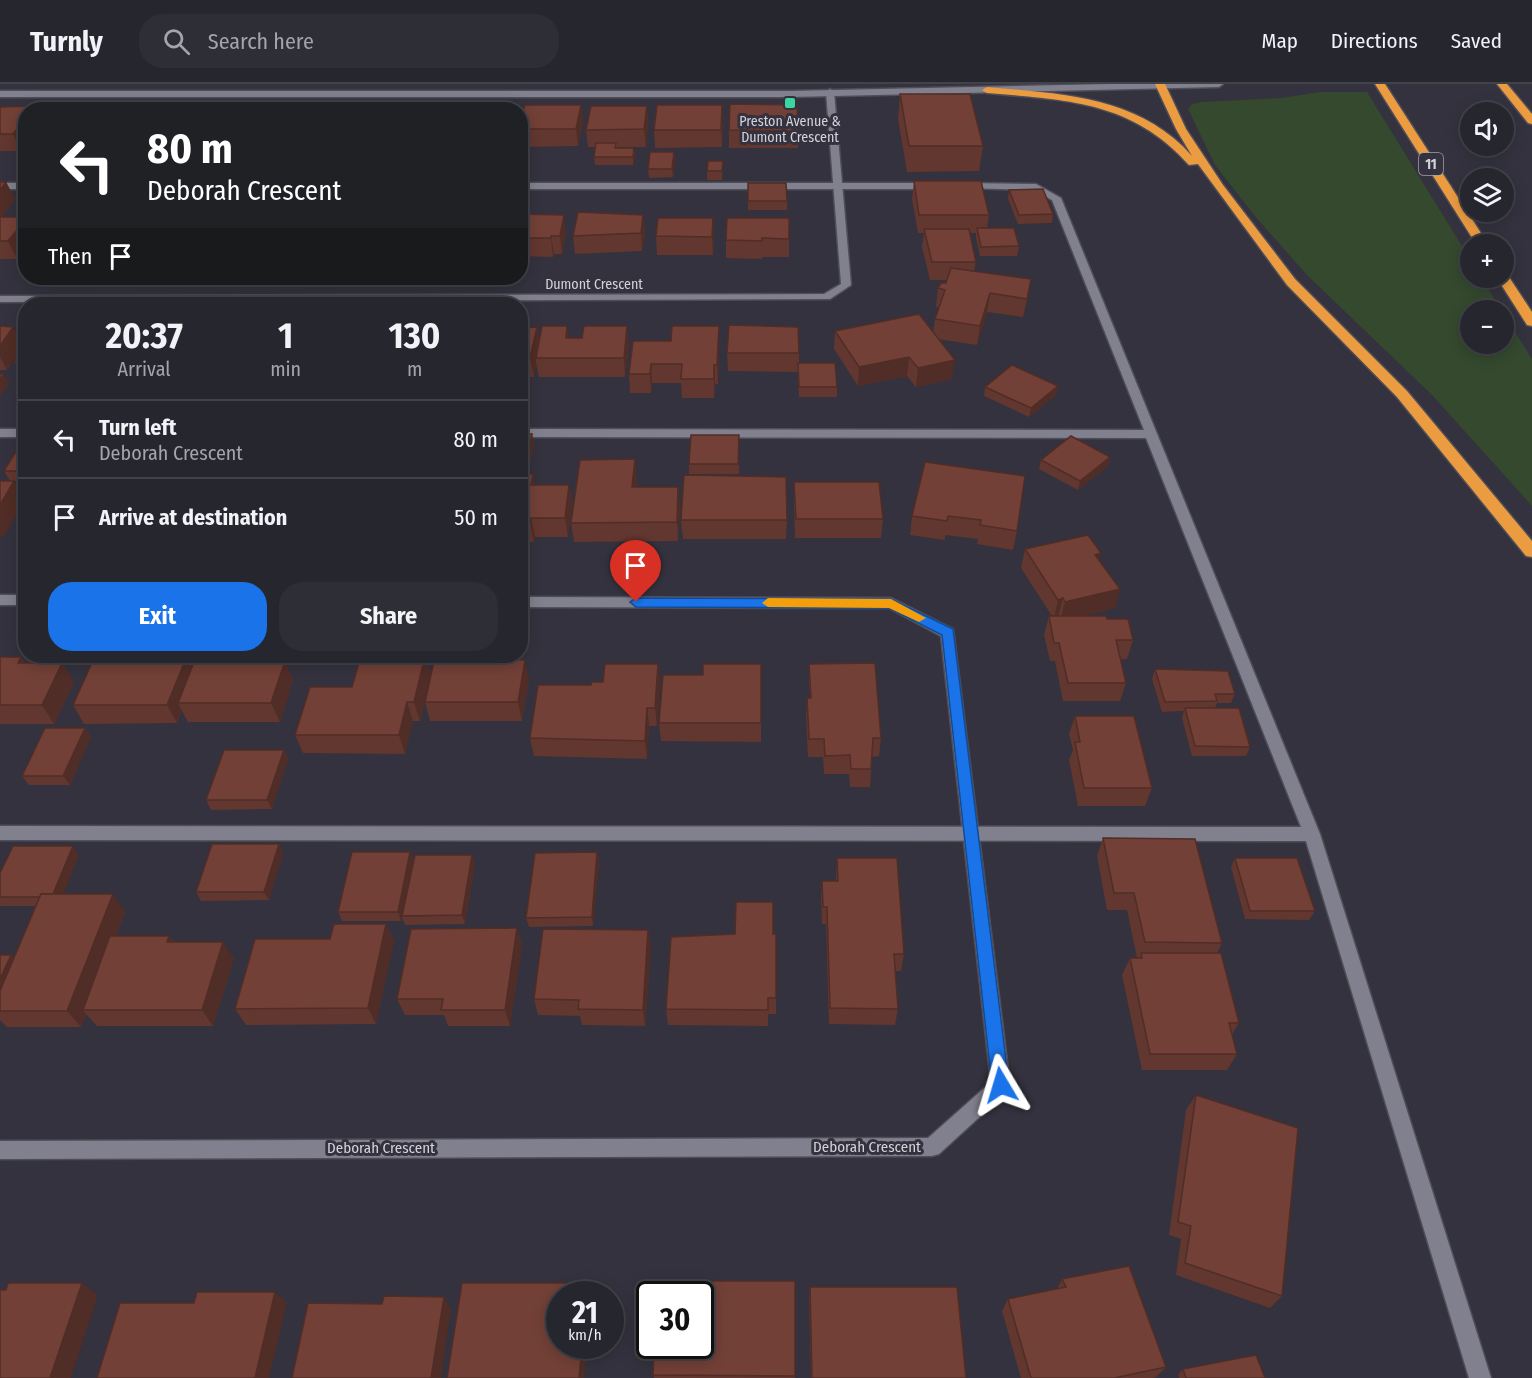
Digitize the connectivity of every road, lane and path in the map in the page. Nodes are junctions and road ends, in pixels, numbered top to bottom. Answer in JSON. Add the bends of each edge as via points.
{"nodes":[{"id":1,"x":774,"y":84,"type":"edge"},
{"id":2,"x":1160,"y":84,"type":"edge"},
{"id":3,"x":1219,"y":84,"type":"edge"},
{"id":4,"x":1380,"y":84,"type":"edge"},
{"id":5,"x":1502,"y":84,"type":"edge"},
{"id":6,"x":987,"y":90,"type":"junction"},
{"id":7,"x":696,"y":92,"type":"junction"},
{"id":8,"x":830,"y":92,"type":"junction"},
{"id":9,"x":0,"y":94,"type":"edge"},
{"id":10,"x":1532,"y":121,"type":"edge"},
{"id":11,"x":0,"y":186,"type":"edge"},
{"id":12,"x":18,"y":186,"type":"edge"},
{"id":13,"x":528,"y":186,"type":"edge"},
{"id":14,"x":839,"y":186,"type":"junction"},
{"id":15,"x":1218,"y":187,"type":"junction"},
{"id":16,"x":1476,"y":234,"type":"edge"},
{"id":17,"x":1510,"y":288,"type":"edge"},
{"id":18,"x":528,"y":298,"type":"edge"},
{"id":19,"x":0,"y":299,"type":"edge"},
{"id":20,"x":18,"y":299,"type":"edge"},
{"id":21,"x":1532,"y":322,"type":"edge"},
{"id":22,"x":0,"y":433,"type":"edge"},
{"id":23,"x":18,"y":433,"type":"edge"},
{"id":24,"x":528,"y":433,"type":"edge"},
{"id":25,"x":1151,"y":434,"type":"junction"},
{"id":26,"x":1532,"y":552,"type":"edge"},
{"id":27,"x":0,"y":600,"type":"edge"},
{"id":28,"x":18,"y":600,"type":"edge"},
{"id":29,"x":528,"y":602,"type":"edge"},
{"id":30,"x":0,"y":832,"type":"edge"},
{"id":31,"x":970,"y":834,"type":"junction"},
{"id":32,"x":1312,"y":834,"type":"junction"},
{"id":33,"x":0,"y":1150,"type":"edge"},
{"id":34,"x":1480,"y":1378,"type":"edge"}],
"edges":[{"from":1,"to":7,"type":"street"},
{"from":2,"to":3,"type":"street"},
{"from":2,"to":6,"type":"street"},
{"from":2,"to":15,"type":"highway","via":[[1180,129]]},
{"from":4,"to":16,"type":"highway","number":"11"},
{"from":5,"to":10,"type":"highway"},
{"from":6,"to":8,"type":"street"},
{"from":6,"to":15,"type":"highway","via":[[1066,98],[1133,116],[1164,134]]},
{"from":7,"to":8,"type":"street"},
{"from":7,"to":9,"type":"street"},
{"from":8,"to":14,"type":"street","name":"Dumont Crescent"},
{"from":11,"to":12,"type":"street"},
{"from":13,"to":14,"type":"street"},
{"from":14,"to":18,"type":"street","name":"Dumont Crescent","via":[[846,285],[826,297]]},
{"from":14,"to":25,"type":"street","via":[[1035,187],[1056,198]]},
{"from":15,"to":26,"type":"highway","via":[[1291,282],[1402,394]]},
{"from":17,"to":21,"type":"highway"},
{"from":19,"to":20,"type":"street","name":"Dumont Crescent"},
{"from":22,"to":23,"type":"street"},
{"from":24,"to":25,"type":"street"},
{"from":25,"to":32,"type":"street"},
{"from":27,"to":28,"type":"street"},
{"from":29,"to":31,"type":"street","name":"Deborah Crescent","via":[[891,603],[948,633]]},
{"from":30,"to":31,"type":"street"},
{"from":31,"to":32,"type":"street"},
{"from":31,"to":33,"type":"street","name":"Deborah Crescent","via":[[1001,1085],[933,1147]]},
{"from":32,"to":34,"type":"street"}]}
